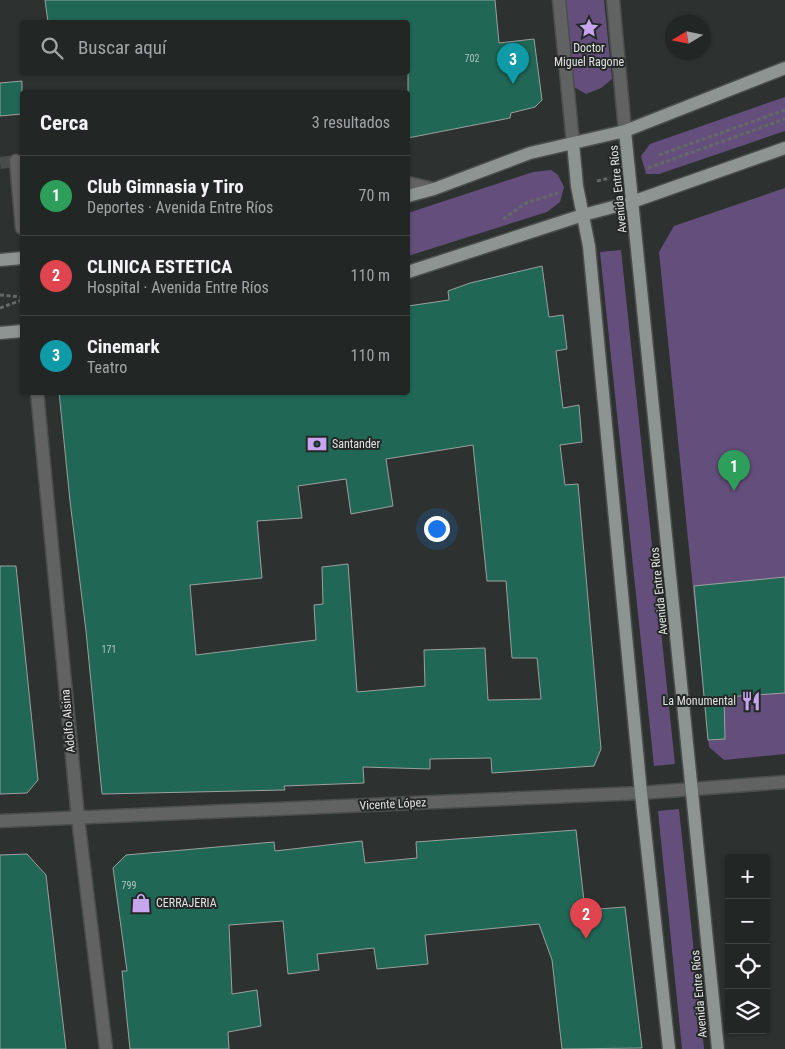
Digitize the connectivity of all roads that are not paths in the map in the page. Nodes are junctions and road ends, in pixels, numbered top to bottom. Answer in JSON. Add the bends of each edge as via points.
{"nodes":[{"id":1,"x":559,"y":0,"type":"edge"},
{"id":2,"x":613,"y":0,"type":"edge"},
{"id":3,"x":785,"y":68,"type":"edge"},
{"id":4,"x":625,"y":131,"type":"junction"},
{"id":5,"x":572,"y":142,"type":"junction"},
{"id":6,"x":785,"y":148,"type":"edge"},
{"id":7,"x":16,"y":161,"type":"dead end"},
{"id":8,"x":20,"y":180,"type":"edge"},
{"id":9,"x":410,"y":183,"type":"edge"},
{"id":10,"x":434,"y":189,"type":"junction"},
{"id":11,"x":410,"y":195,"type":"edge"},
{"id":12,"x":632,"y":202,"type":"junction"},
{"id":13,"x":583,"y":215,"type":"junction"},
{"id":14,"x":20,"y":258,"type":"edge"},
{"id":15,"x":0,"y":260,"type":"edge"},
{"id":16,"x":410,"y":271,"type":"edge"},
{"id":17,"x":20,"y":331,"type":"edge"},
{"id":18,"x":0,"y":333,"type":"edge"},
{"id":19,"x":37,"y":395,"type":"edge"},
{"id":20,"x":785,"y":782,"type":"edge"},
{"id":21,"x":694,"y":790,"type":"junction"},
{"id":22,"x":641,"y":793,"type":"junction"},
{"id":23,"x":78,"y":818,"type":"junction"},
{"id":24,"x":0,"y":821,"type":"edge"},
{"id":25,"x":106,"y":1049,"type":"edge"},
{"id":26,"x":669,"y":1049,"type":"edge"},
{"id":27,"x":718,"y":1049,"type":"edge"}],
"edges":[{"from":1,"to":5,"type":"street"},
{"from":2,"to":4,"type":"street"},
{"from":3,"to":4,"type":"main road"},
{"from":4,"to":5,"type":"main road"},
{"from":4,"to":12,"type":"main road","name":"Avenida Entre Ríos"},
{"from":5,"to":10,"type":"main road","via":[[530,153]]},
{"from":5,"to":13,"type":"main road"},
{"from":6,"to":12,"type":"main road"},
{"from":7,"to":8,"type":"street"},
{"from":9,"to":10,"type":"street"},
{"from":10,"to":11,"type":"main road"},
{"from":12,"to":13,"type":"main road"},
{"from":12,"to":21,"type":"main road","name":"Avenida Entre Ríos"},
{"from":13,"to":16,"type":"main road"},
{"from":13,"to":22,"type":"main road","via":[[590,256]]},
{"from":14,"to":15,"type":"main road"},
{"from":17,"to":18,"type":"main road"},
{"from":19,"to":23,"type":"street","name":"Adolfo Alsina"},
{"from":20,"to":21,"type":"street","name":"Vicente López"},
{"from":21,"to":22,"type":"street","name":"Vicente López"},
{"from":21,"to":27,"type":"main road","name":"Avenida Entre Ríos"},
{"from":22,"to":23,"type":"street","name":"Vicente López"},
{"from":22,"to":26,"type":"main road"},
{"from":23,"to":24,"type":"street","name":"Vicente López"},
{"from":23,"to":25,"type":"street","name":"Adolfo Alsina"}]}
